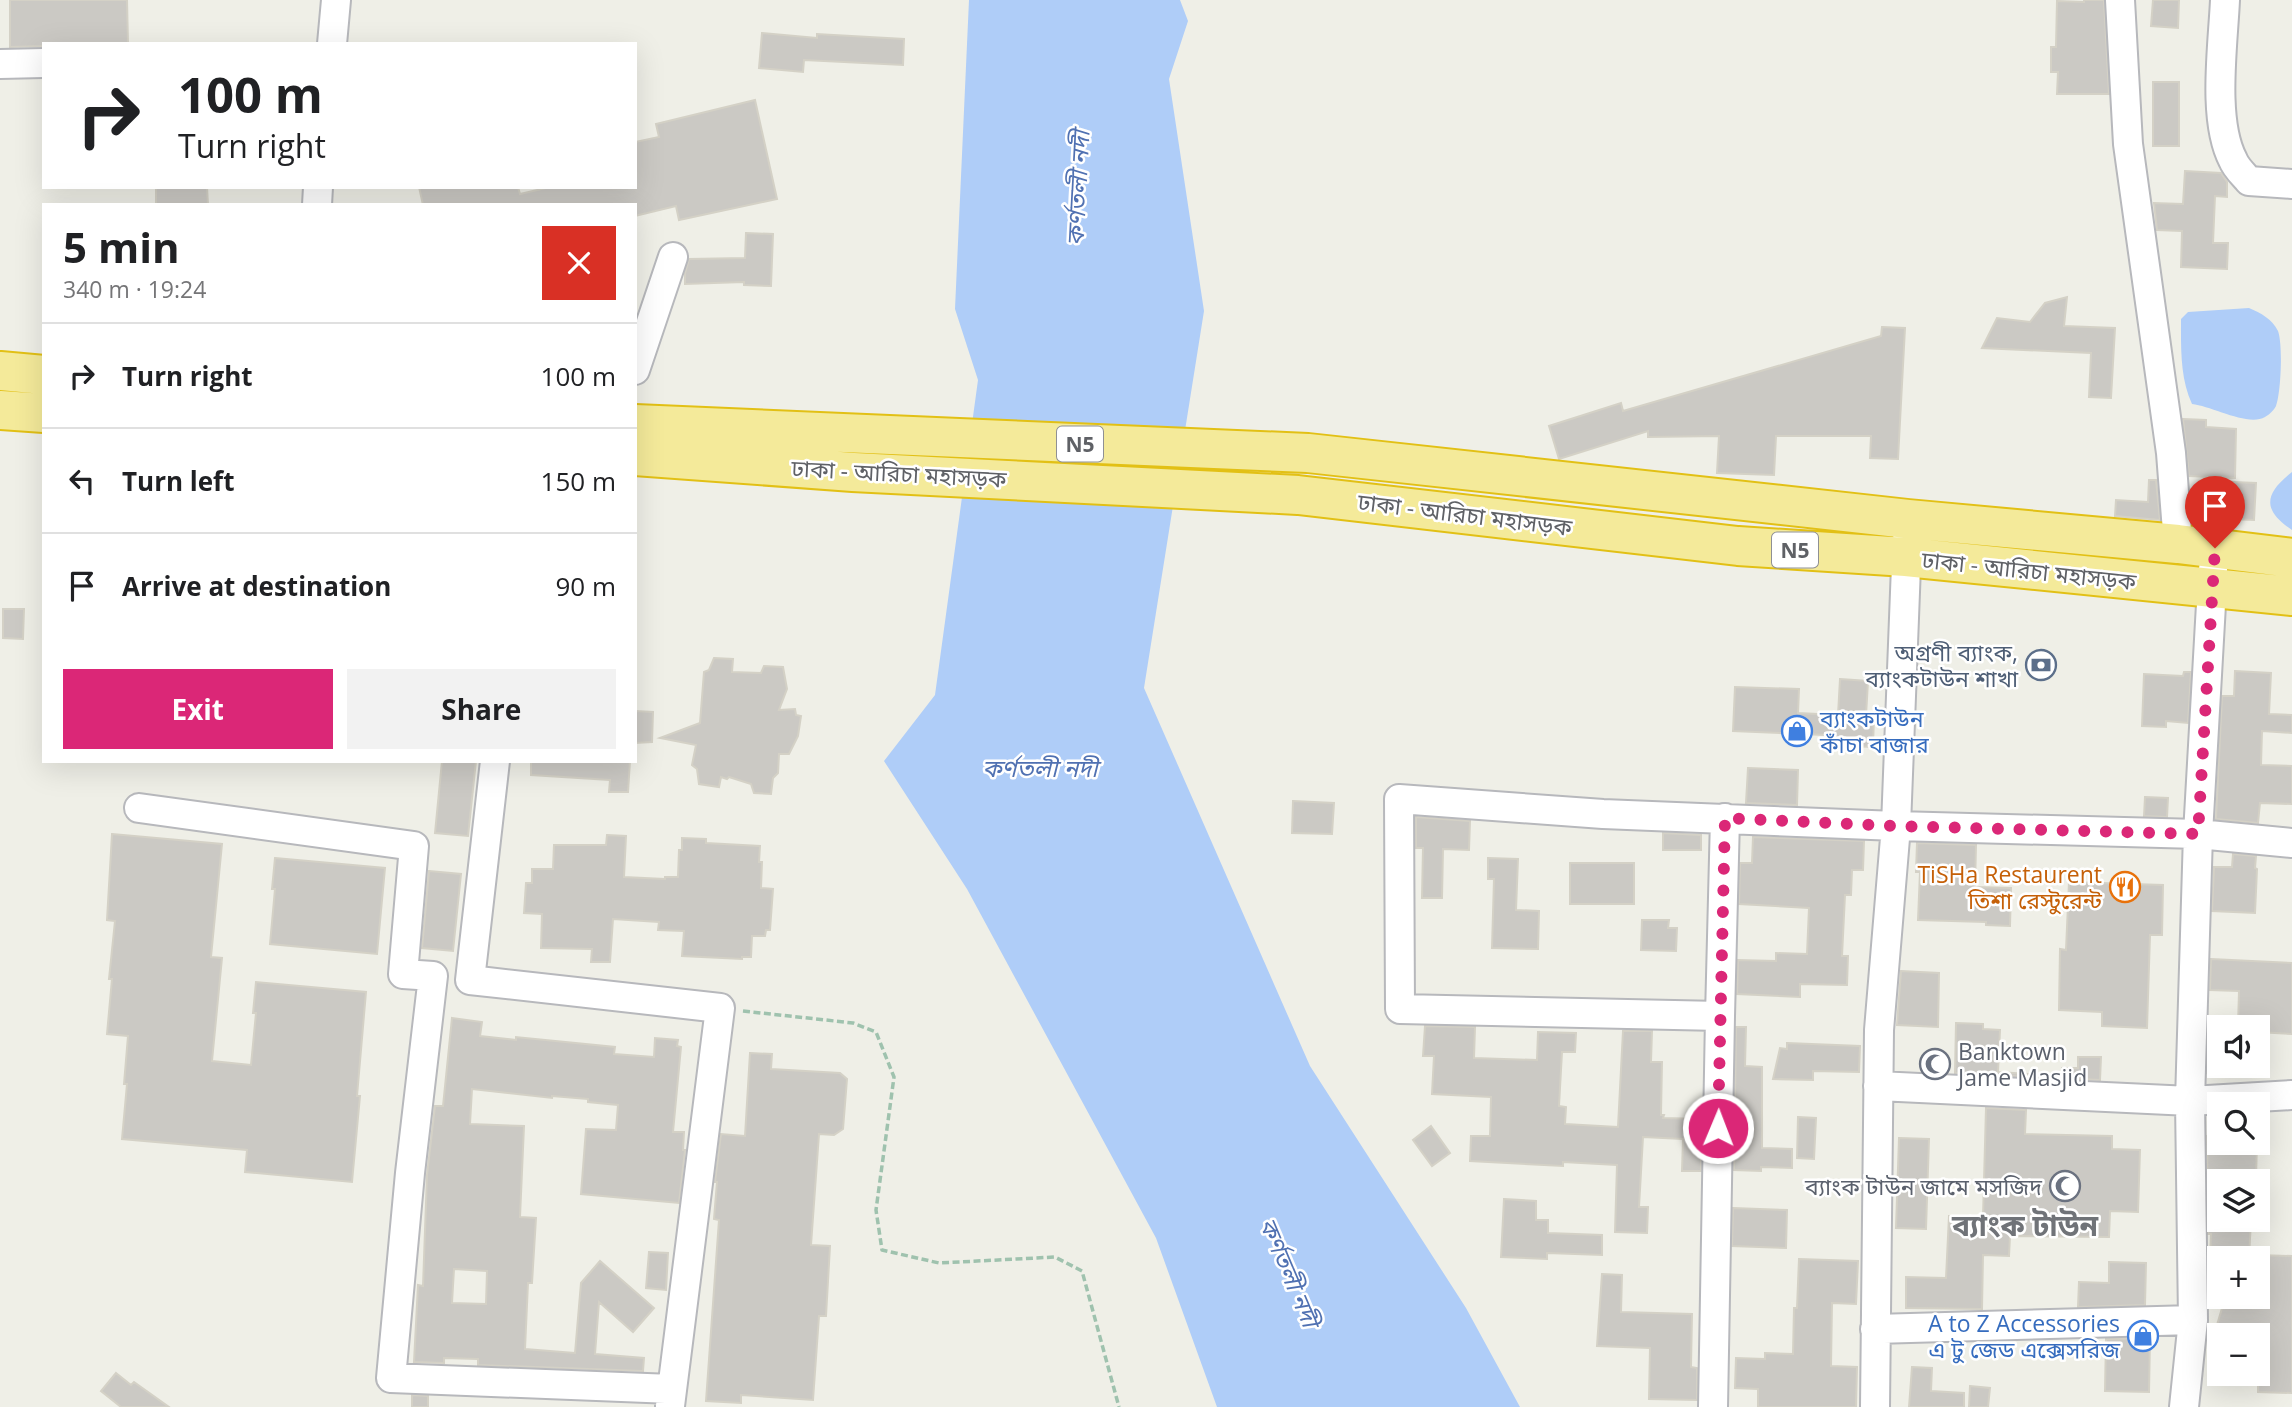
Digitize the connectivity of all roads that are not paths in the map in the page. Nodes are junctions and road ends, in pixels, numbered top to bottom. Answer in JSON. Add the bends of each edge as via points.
{"nodes":[{"id":1,"x":336,"y":0,"type":"edge"},
{"id":2,"x":2120,"y":0,"type":"edge"},
{"id":3,"x":2225,"y":0,"type":"edge"},
{"id":4,"x":332,"y":42,"type":"edge"},
{"id":5,"x":42,"y":63,"type":"edge"},
{"id":6,"x":0,"y":64,"type":"edge"},
{"id":7,"x":2292,"y":184,"type":"edge"},
{"id":8,"x":673,"y":257,"type":"dead end"},
{"id":9,"x":637,"y":364,"type":"edge"},
{"id":10,"x":0,"y":371,"type":"edge"},
{"id":11,"x":42,"y":375,"type":"edge"},
{"id":12,"x":0,"y":410,"type":"edge"},
{"id":13,"x":42,"y":413,"type":"edge"},
{"id":14,"x":637,"y":424,"type":"edge"},
{"id":15,"x":852,"y":453,"type":"junction"},
{"id":16,"x":637,"y":456,"type":"edge"},
{"id":17,"x":1908,"y":519,"type":"junction"},
{"id":18,"x":2197,"y":546,"type":"junction"},
{"id":19,"x":1906,"y":557,"type":"junction"},
{"id":20,"x":2292,"y":558,"type":"edge"},
{"id":21,"x":2211,"y":588,"type":"junction"},
{"id":22,"x":2292,"y":596,"type":"edge"},
{"id":23,"x":495,"y":763,"type":"edge"},
{"id":24,"x":139,"y":808,"type":"dead end"},
{"id":25,"x":1725,"y":818,"type":"junction"},
{"id":26,"x":1896,"y":826,"type":"junction"},
{"id":27,"x":2198,"y":834,"type":"junction"},
{"id":28,"x":2292,"y":844,"type":"edge"},
{"id":29,"x":433,"y":976,"type":"junction"},
{"id":30,"x":470,"y":980,"type":"junction"},
{"id":31,"x":1720,"y":1016,"type":"junction"},
{"id":32,"x":1878,"y":1086,"type":"junction"},
{"id":33,"x":2292,"y":1095,"type":"edge"},
{"id":34,"x":2190,"y":1101,"type":"junction"},
{"id":35,"x":2193,"y":1320,"type":"junction"},
{"id":36,"x":1875,"y":1329,"type":"junction"},
{"id":37,"x":671,"y":1398,"type":"edge"},
{"id":38,"x":1713,"y":1407,"type":"edge"},
{"id":39,"x":1875,"y":1407,"type":"edge"},
{"id":40,"x":2184,"y":1407,"type":"edge"}],
"edges":[{"from":1,"to":4,"type":"street"},
{"from":2,"to":18,"type":"street","via":[[2128,144],[2171,453]]},
{"from":3,"to":7,"type":"street","via":[[2223,133],[2233,162],[2249,181]]},
{"from":5,"to":6,"type":"street"},
{"from":8,"to":9,"type":"street"},
{"from":10,"to":11,"type":"highway"},
{"from":12,"to":13,"type":"highway"},
{"from":14,"to":15,"type":"highway","number":"N5"},
{"from":15,"to":16,"type":"highway","name":"ঢাকা - আরিচা মহাসড়ক","number":"N5"},
{"from":15,"to":17,"type":"highway","name":"ঢাকা - আরিচা মহাসড়ক","number":"N5","via":[[1308,453]]},
{"from":15,"to":19,"type":"highway","name":"ঢাকা - আরিচা মহাসড়ক","number":"N5","via":[[1298,495],[1738,546]]},
{"from":17,"to":18,"type":"highway","name":"ঢাকা - আরিচা মহাসড়ক","number":"N5"},
{"from":17,"to":19,"type":"street"},
{"from":18,"to":20,"type":"highway","name":"ঢাকা - আরিচা মহাসড়ক","number":"N5"},
{"from":18,"to":21,"type":"street"},
{"from":19,"to":21,"type":"highway","name":"ঢাকা - আরিচা মহাসড়ক","number":"N5"},
{"from":19,"to":26,"type":"street"},
{"from":21,"to":22,"type":"highway","name":"ঢাকা - আরিচা মহাসড়ক","number":"N5"},
{"from":21,"to":27,"type":"street"},
{"from":23,"to":30,"type":"street"},
{"from":24,"to":29,"type":"street","via":[[414,846],[403,974]]},
{"from":25,"to":26,"type":"street"},
{"from":25,"to":31,"type":"street"},
{"from":25,"to":31,"type":"street","via":[[1399,799],[1400,1009]]},
{"from":26,"to":27,"type":"street"},
{"from":26,"to":32,"type":"street"},
{"from":27,"to":28,"type":"street"},
{"from":27,"to":34,"type":"street"},
{"from":29,"to":30,"type":"street"},
{"from":29,"to":37,"type":"street","via":[[391,1378]]},
{"from":30,"to":37,"type":"street","via":[[720,1008]]},
{"from":31,"to":38,"type":"street"},
{"from":32,"to":34,"type":"street"},
{"from":32,"to":36,"type":"street"},
{"from":33,"to":34,"type":"street"},
{"from":34,"to":35,"type":"street"},
{"from":35,"to":36,"type":"street"},
{"from":35,"to":40,"type":"street"},
{"from":36,"to":39,"type":"street"}]}
